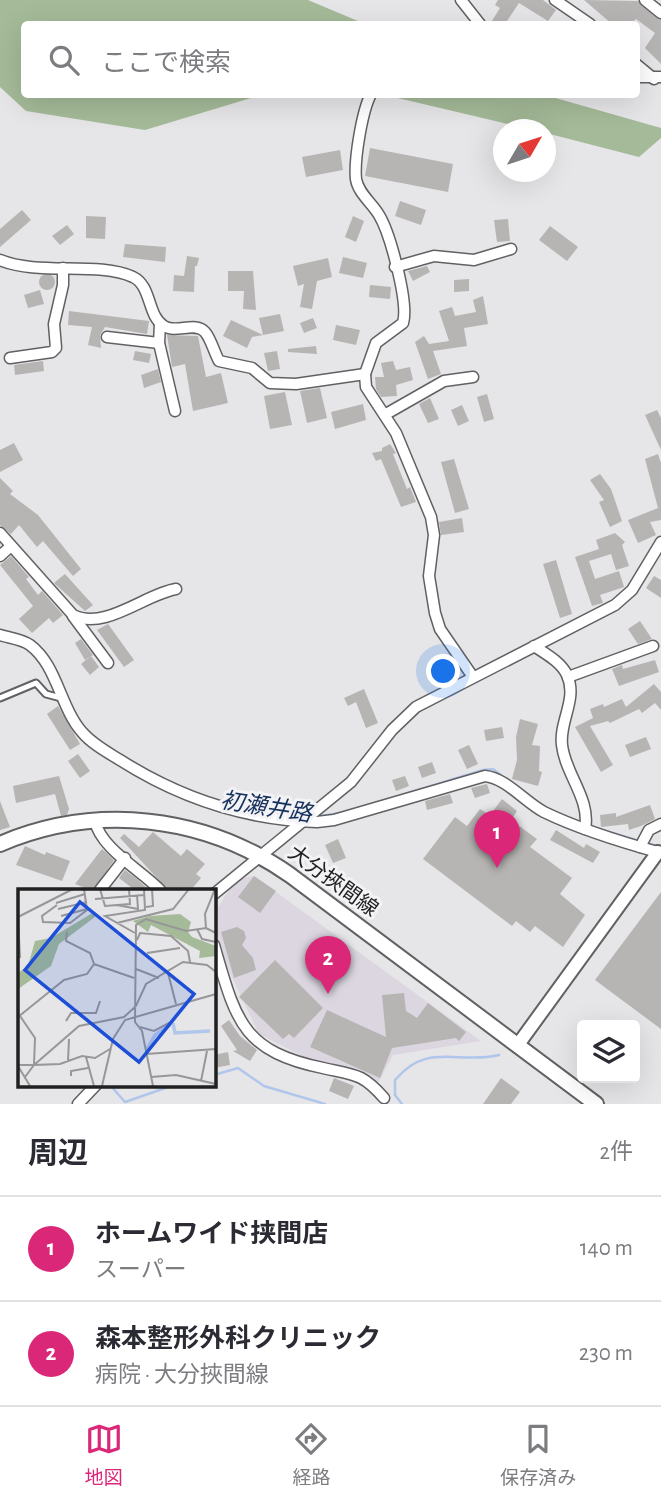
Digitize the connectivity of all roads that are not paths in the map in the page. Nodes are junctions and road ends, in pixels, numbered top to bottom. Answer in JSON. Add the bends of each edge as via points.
{"nodes":[{"id":1,"x":461,"y":0,"type":"edge"},
{"id":2,"x":555,"y":0,"type":"edge"},
{"id":3,"x":645,"y":0,"type":"edge"},
{"id":4,"x":661,"y":13,"type":"edge"},
{"id":5,"x":478,"y":21,"type":"edge"},
{"id":6,"x":586,"y":21,"type":"edge"},
{"id":7,"x":640,"y":67,"type":"edge"},
{"id":8,"x":640,"y":77,"type":"edge"},
{"id":9,"x":658,"y":78,"type":"edge"},
{"id":10,"x":369,"y":98,"type":"edge"},
{"id":11,"x":511,"y":249,"type":"dead end"},
{"id":12,"x":0,"y":260,"type":"edge"},
{"id":13,"x":396,"y":267,"type":"junction"},
{"id":14,"x":63,"y":268,"type":"junction"},
{"id":15,"x":160,"y":324,"type":"junction"},
{"id":16,"x":107,"y":337,"type":"dead end"},
{"id":17,"x":159,"y":343,"type":"junction"},
{"id":18,"x":10,"y":358,"type":"dead end"},
{"id":19,"x":365,"y":374,"type":"junction"},
{"id":20,"x":473,"y":377,"type":"dead end"},
{"id":21,"x":175,"y":411,"type":"dead end"},
{"id":22,"x":386,"y":414,"type":"junction"},
{"id":23,"x":0,"y":533,"type":"edge"},
{"id":24,"x":661,"y":542,"type":"edge"},
{"id":25,"x":11,"y":546,"type":"junction"},
{"id":26,"x":0,"y":556,"type":"edge"},
{"id":27,"x":176,"y":589,"type":"dead end"},
{"id":28,"x":72,"y":615,"type":"junction"},
{"id":29,"x":0,"y":635,"type":"edge"},
{"id":30,"x":534,"y":646,"type":"junction"},
{"id":31,"x":653,"y":646,"type":"dead end"},
{"id":32,"x":108,"y":663,"type":"dead end"},
{"id":33,"x":473,"y":677,"type":"junction"},
{"id":34,"x":568,"y":677,"type":"junction"},
{"id":35,"x":0,"y":698,"type":"edge"},
{"id":36,"x":61,"y":698,"type":"junction"},
{"id":37,"x":95,"y":821,"type":"junction"},
{"id":38,"x":303,"y":821,"type":"junction"},
{"id":39,"x":661,"y":824,"type":"edge"},
{"id":40,"x":585,"y":829,"type":"junction"},
{"id":41,"x":0,"y":844,"type":"edge"},
{"id":42,"x":640,"y":846,"type":"junction"},
{"id":43,"x":659,"y":852,"type":"edge"},
{"id":44,"x":259,"y":855,"type":"junction"},
{"id":45,"x":125,"y":858,"type":"junction"},
{"id":46,"x":102,"y":889,"type":"edge"},
{"id":47,"x":158,"y":889,"type":"edge"},
{"id":48,"x":215,"y":893,"type":"edge"},
{"id":49,"x":215,"y":948,"type":"edge"},
{"id":50,"x":517,"y":1045,"type":"junction"},
{"id":51,"x":95,"y":1086,"type":"edge"},
{"id":52,"x":384,"y":1098,"type":"dead end"},
{"id":53,"x":78,"y":1104,"type":"edge"},
{"id":54,"x":596,"y":1104,"type":"edge"}],
"edges":[{"from":1,"to":5,"type":"street"},
{"from":2,"to":6,"type":"street"},
{"from":3,"to":4,"type":"street"},
{"from":7,"to":9,"type":"street"},
{"from":8,"to":9,"type":"street"},
{"from":10,"to":13,"type":"street","via":[[356,179],[384,224]]},
{"from":11,"to":13,"type":"street","via":[[474,260],[434,256]]},
{"from":12,"to":14,"type":"street","via":[[27,268]]},
{"from":13,"to":19,"type":"street","via":[[406,304],[403,323],[376,343]]},
{"from":14,"to":15,"type":"street","via":[[137,279]]},
{"from":14,"to":18,"type":"street","via":[[54,324],[56,348]]},
{"from":15,"to":17,"type":"street"},
{"from":15,"to":19,"type":"street","via":[[168,329],[200,328],[219,361],[252,368],[270,383]]},
{"from":16,"to":17,"type":"street"},
{"from":17,"to":21,"type":"street"},
{"from":19,"to":22,"type":"street","via":[[371,397]]},
{"from":20,"to":22,"type":"street","via":[[444,380]]},
{"from":22,"to":33,"type":"street","via":[[433,524],[429,568],[437,621]]},
{"from":23,"to":25,"type":"street"},
{"from":24,"to":30,"type":"street","via":[[623,599]]},
{"from":25,"to":26,"type":"street"},
{"from":25,"to":28,"type":"street"},
{"from":27,"to":28,"type":"street","via":[[161,591],[116,613],[95,618]]},
{"from":28,"to":32,"type":"street"},
{"from":29,"to":36,"type":"street","via":[[32,646]]},
{"from":30,"to":33,"type":"street"},
{"from":30,"to":34,"type":"street"},
{"from":31,"to":34,"type":"street"},
{"from":33,"to":38,"type":"street","via":[[409,713],[351,782]]},
{"from":34,"to":40,"type":"street","via":[[571,693],[562,744],[586,815]]},
{"from":35,"to":36,"type":"lane","via":[[36,683],[46,694]]},
{"from":36,"to":38,"type":"street","via":[[92,742],[178,793],[203,803]]},
{"from":37,"to":41,"type":"main road","name":"大分挾間線","via":[[54,826]]},
{"from":37,"to":44,"type":"main road","name":"大分挾間線","via":[[142,820],[182,826]]},
{"from":37,"to":45,"type":"street","via":[[98,831]]},
{"from":38,"to":40,"type":"street","via":[[334,820],[485,776],[495,778],[533,806]]},
{"from":38,"to":44,"type":"street"},
{"from":39,"to":42,"type":"street","via":[[649,830]]},
{"from":40,"to":42,"type":"street"},
{"from":42,"to":43,"type":"street"},
{"from":43,"to":50,"type":"street"},
{"from":44,"to":48,"type":"street"},
{"from":44,"to":50,"type":"main road","name":"大分挾間線"},
{"from":45,"to":46,"type":"street"},
{"from":45,"to":47,"type":"street"},
{"from":49,"to":52,"type":"street","via":[[235,1011],[254,1041],[285,1058],[361,1077]]},
{"from":50,"to":54,"type":"main road","name":"大分挾間線"},
{"from":51,"to":53,"type":"street"}]}
